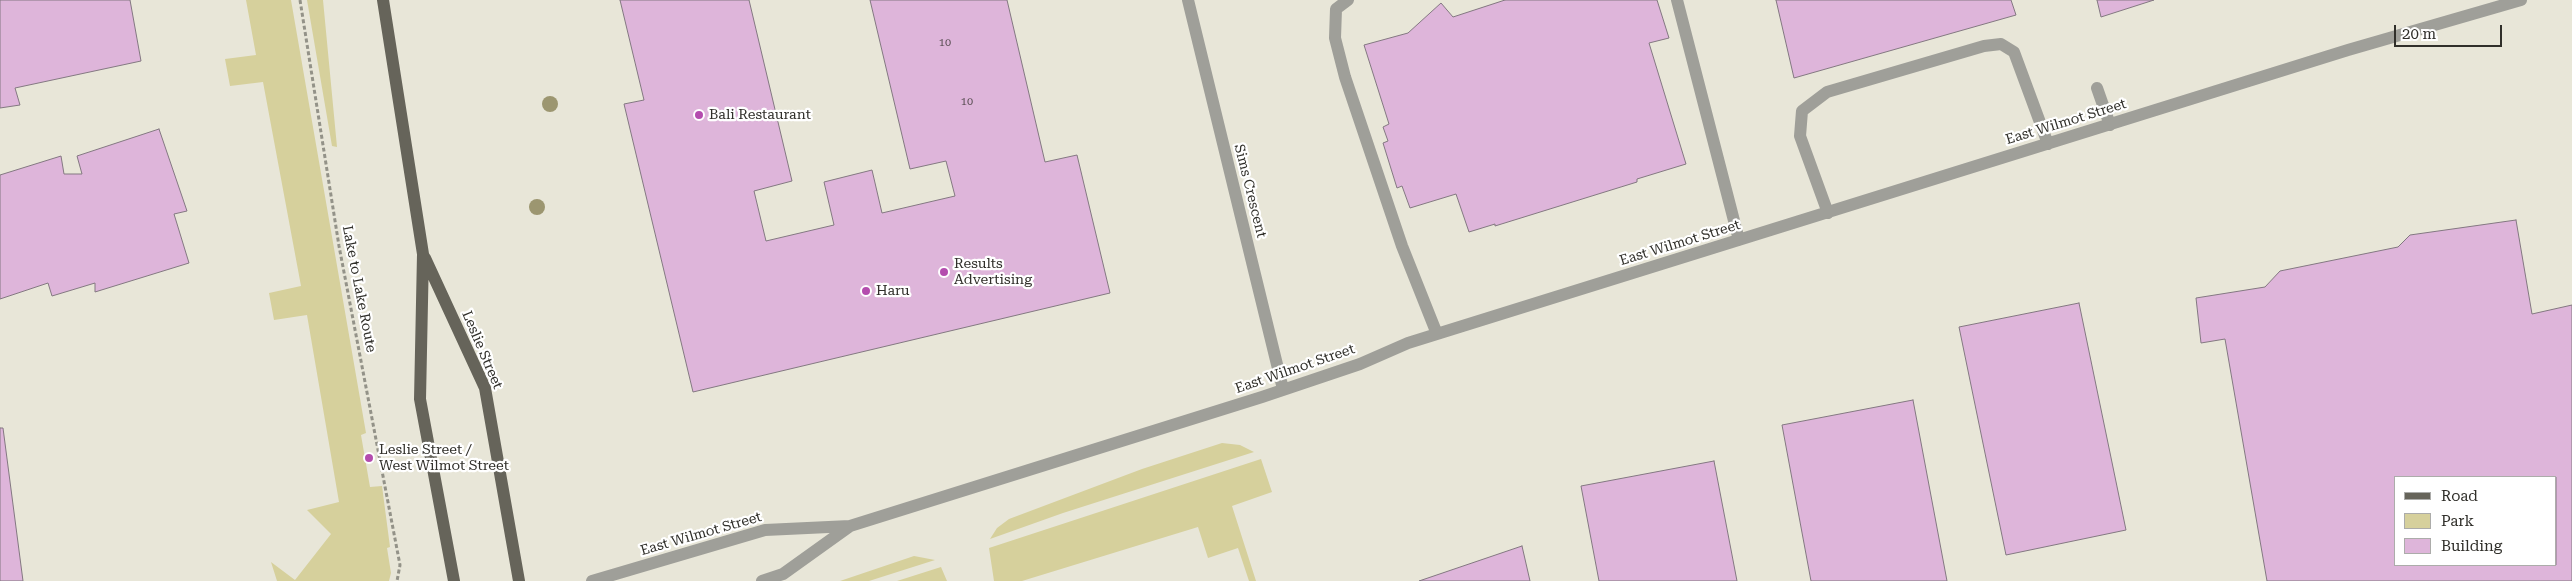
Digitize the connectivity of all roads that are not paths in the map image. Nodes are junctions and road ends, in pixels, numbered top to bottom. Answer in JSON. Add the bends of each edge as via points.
{"nodes":[{"id":1,"x":384,"y":0,"type":"edge"},
{"id":2,"x":1188,"y":0,"type":"edge"},
{"id":3,"x":1348,"y":0,"type":"edge"},
{"id":4,"x":1677,"y":0,"type":"edge"},
{"id":5,"x":2522,"y":0,"type":"edge"},
{"id":6,"x":2097,"y":88,"type":"dead end"},
{"id":7,"x":2110,"y":125,"type":"junction"},
{"id":8,"x":2048,"y":144,"type":"junction"},
{"id":9,"x":1828,"y":213,"type":"junction"},
{"id":10,"x":1739,"y":240,"type":"junction"},
{"id":11,"x":423,"y":254,"type":"junction"},
{"id":12,"x":1438,"y":334,"type":"junction"},
{"id":13,"x":1284,"y":389,"type":"junction"},
{"id":14,"x":850,"y":526,"type":"junction"},
{"id":15,"x":454,"y":581,"type":"edge"},
{"id":16,"x":519,"y":581,"type":"edge"},
{"id":17,"x":592,"y":581,"type":"edge"},
{"id":18,"x":762,"y":581,"type":"edge"}],
"edges":[{"from":1,"to":11,"type":"main road","name":"Leslie Street"},
{"from":2,"to":13,"type":"street","name":"Sims Crescent"},
{"from":3,"to":12,"type":"street","via":[[1336,9],[1335,38],[1341,61],[1402,246]]},
{"from":4,"to":10,"type":"street"},
{"from":5,"to":7,"type":"street","name":"East Wilmot Street","via":[[2348,50]]},
{"from":6,"to":7,"type":"street"},
{"from":7,"to":8,"type":"street","name":"East Wilmot Street"},
{"from":8,"to":9,"type":"street","name":"East Wilmot Street"},
{"from":8,"to":9,"type":"street","via":[[2014,52],[2001,44],[1827,92],[1802,111],[1800,136]]},
{"from":9,"to":10,"type":"street","name":"East Wilmot Street"},
{"from":10,"to":12,"type":"street","name":"East Wilmot Street"},
{"from":11,"to":15,"type":"main road","name":"Leslie Street","via":[[420,399]]},
{"from":11,"to":16,"type":"main road","name":"Leslie Street","via":[[485,388]]},
{"from":12,"to":13,"type":"street","name":"East Wilmot Street"},
{"from":13,"to":14,"type":"street","name":"East Wilmot Street"},
{"from":14,"to":17,"type":"street","name":"East Wilmot Street","via":[[765,530]]},
{"from":14,"to":18,"type":"street","name":"East Wilmot Street","via":[[783,574]]}]}
